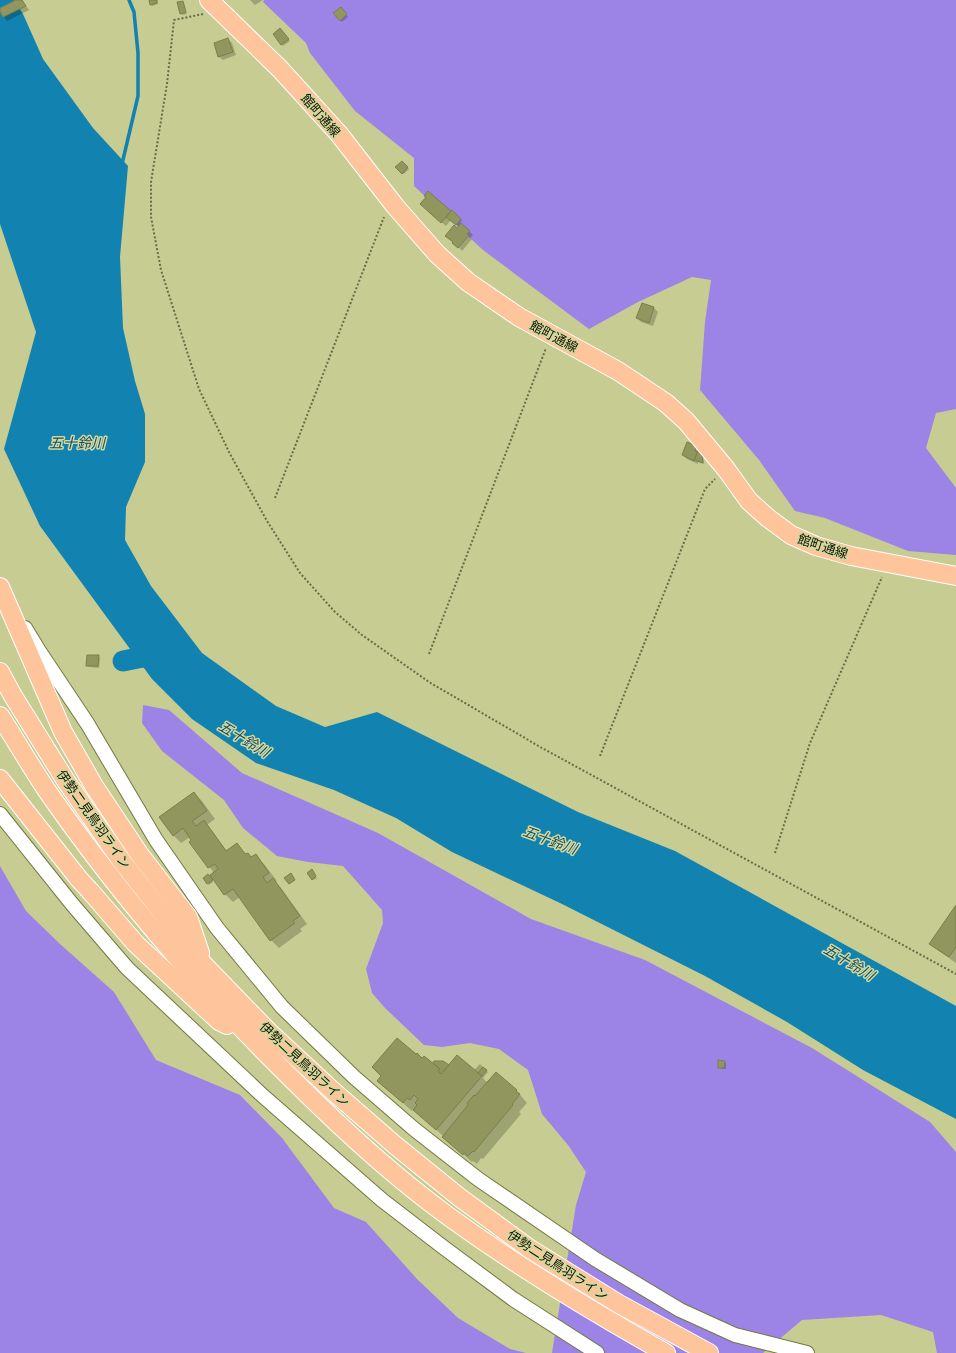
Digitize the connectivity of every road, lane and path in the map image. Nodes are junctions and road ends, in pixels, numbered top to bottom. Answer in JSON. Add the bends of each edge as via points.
{"nodes":[{"id":1,"x":214,"y":5,"type":"edge"},
{"id":2,"x":395,"y":206,"type":"junction"},
{"id":3,"x":552,"y":334,"type":"junction"},
{"id":4,"x":726,"y":469,"type":"junction"},
{"id":5,"x":275,"y":498,"type":"dead end"},
{"id":6,"x":887,"y":563,"type":"junction"},
{"id":7,"x":956,"y":576,"type":"edge"},
{"id":8,"x":0,"y":587,"type":"edge"},
{"id":9,"x":429,"y":654,"type":"dead end"},
{"id":10,"x":0,"y":672,"type":"edge"},
{"id":11,"x":0,"y":716,"type":"edge"},
{"id":12,"x":600,"y":756,"type":"dead end"},
{"id":13,"x":0,"y":779,"type":"edge"},
{"id":14,"x":0,"y":814,"type":"edge"},
{"id":15,"x":775,"y":853,"type":"dead end"},
{"id":16,"x":204,"y":965,"type":"junction"},
{"id":17,"x":956,"y":974,"type":"edge"},
{"id":18,"x":244,"y":1032,"type":"junction"},
{"id":19,"x":597,"y":1353,"type":"edge"},
{"id":20,"x":666,"y":1353,"type":"edge"},
{"id":21,"x":709,"y":1353,"type":"edge"},
{"id":22,"x":807,"y":1353,"type":"edge"}],
"edges":[{"from":1,"to":2,"type":"main road","name":"館町通線","via":[[290,80],[339,134]]},
{"from":1,"to":17,"type":"path","via":[[174,20],[167,84],[151,182],[151,217],[161,270],[199,389],[229,452],[267,521],[300,572],[335,612],[362,635],[429,682],[542,748]]},
{"from":2,"to":3,"type":"main road","name":"館町通線","via":[[437,254],[468,282],[519,317]]},
{"from":2,"to":5,"type":"path","via":[[386,214]]},
{"from":3,"to":4,"type":"main road","name":"館町通線","via":[[618,371],[666,403],[686,421]]},
{"from":3,"to":9,"type":"path"},
{"from":4,"to":6,"type":"main road","name":"館町通線","via":[[749,501],[791,536],[850,556]]},
{"from":4,"to":12,"type":"path","via":[[705,489]]},
{"from":6,"to":7,"type":"main road","name":"館町通線"},
{"from":6,"to":15,"type":"path","via":[[810,743]]},
{"from":8,"to":16,"type":"main road","via":[[63,732],[94,786],[131,842],[188,917]]},
{"from":8,"to":22,"type":"street","via":[[86,722],[156,840],[217,928],[282,1007],[354,1077],[478,1179],[595,1259],[680,1310],[735,1335]]},
{"from":10,"to":16,"type":"main road","name":"伊勢二見鳥羽ライン","via":[[66,781],[123,863]]},
{"from":11,"to":18,"type":"main road","name":"伊勢二見鳥羽ライン","via":[[49,793],[107,873],[174,954]]},
{"from":13,"to":18,"type":"main road","via":[[79,879],[136,944],[219,1021]]},
{"from":14,"to":19,"type":"street","via":[[127,968],[262,1096],[382,1200],[443,1247],[513,1299]]},
{"from":16,"to":21,"type":"main road","name":"伊勢二見鳥羽ライン","via":[[268,1031],[334,1092],[459,1197],[530,1249],[619,1304]]},
{"from":18,"to":20,"type":"main road","name":"伊勢二見鳥羽ライン","via":[[376,1158],[447,1215],[520,1266],[608,1321]]}]}
